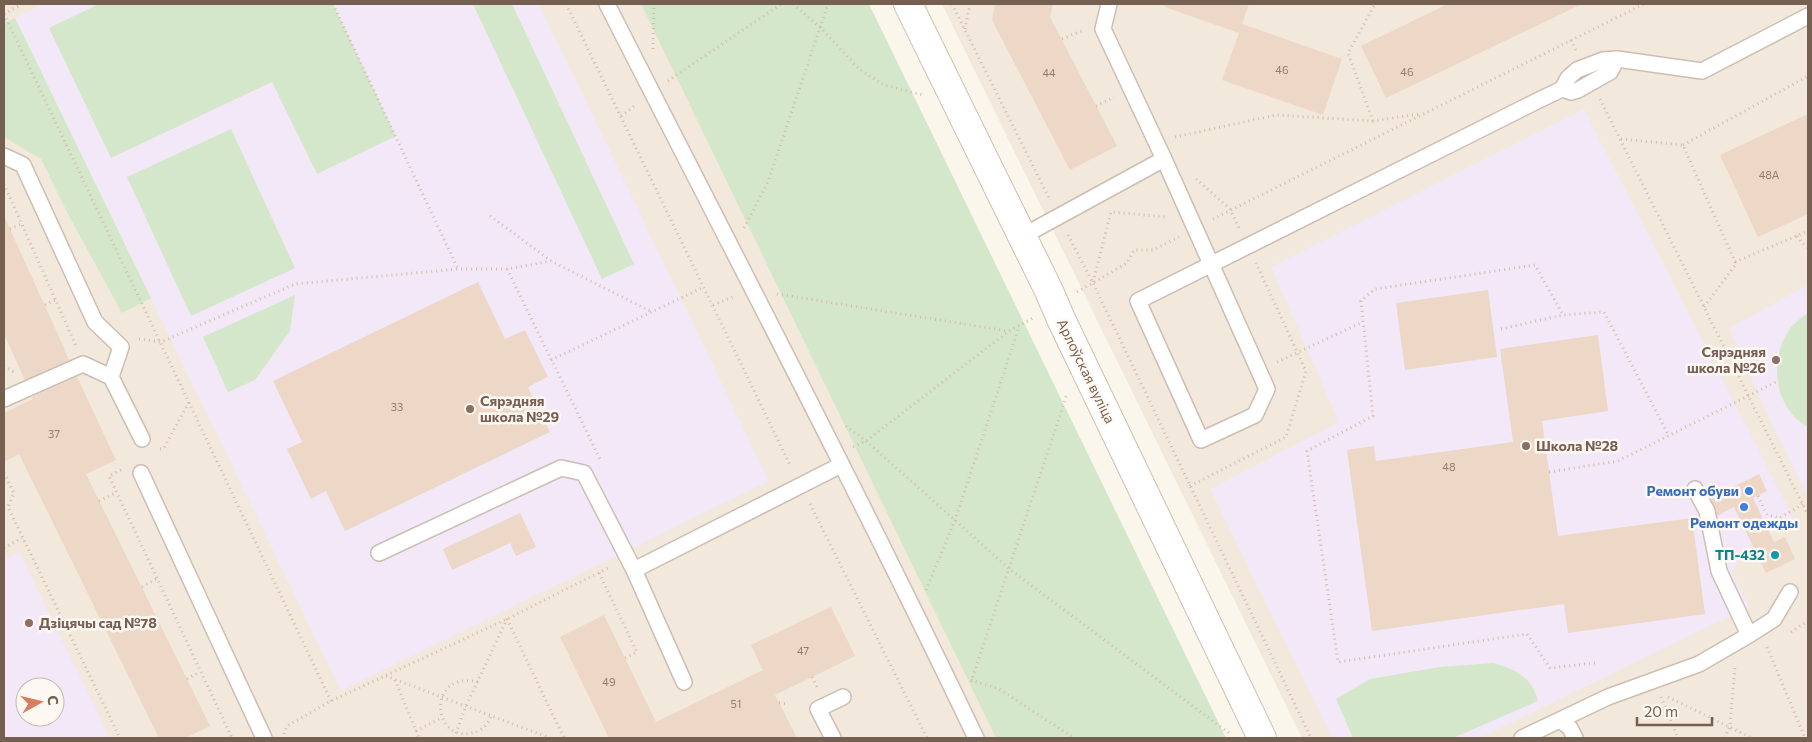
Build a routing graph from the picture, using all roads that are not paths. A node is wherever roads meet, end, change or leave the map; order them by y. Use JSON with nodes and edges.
{"nodes":[{"id":1,"x":608,"y":4,"type":"edge"},
{"id":2,"x":908,"y":4,"type":"edge"},
{"id":3,"x":1109,"y":4,"type":"edge"},
{"id":4,"x":1808,"y":16,"type":"edge"},
{"id":5,"x":1617,"y":59,"type":"junction"},
{"id":6,"x":1562,"y":89,"type":"junction"},
{"id":7,"x":4,"y":156,"type":"edge"},
{"id":8,"x":1164,"y":159,"type":"junction"},
{"id":9,"x":1021,"y":237,"type":"junction"},
{"id":10,"x":1210,"y":265,"type":"junction"},
{"id":11,"x":111,"y":377,"type":"junction"},
{"id":12,"x":4,"y":399,"type":"edge"},
{"id":13,"x":142,"y":439,"type":"dead end"},
{"id":14,"x":839,"y":460,"type":"junction"},
{"id":15,"x":141,"y":472,"type":"dead end"},
{"id":16,"x":1696,"y":489,"type":"dead end"},
{"id":17,"x":379,"y":553,"type":"dead end"},
{"id":18,"x":632,"y":564,"type":"junction"},
{"id":19,"x":1790,"y":592,"type":"dead end"},
{"id":20,"x":1749,"y":635,"type":"junction"},
{"id":21,"x":684,"y":682,"type":"dead end"},
{"id":22,"x":843,"y":697,"type":"dead end"},
{"id":23,"x":1560,"y":720,"type":"junction"},
{"id":24,"x":264,"y":738,"type":"edge"},
{"id":25,"x":833,"y":738,"type":"edge"},
{"id":26,"x":976,"y":738,"type":"edge"},
{"id":27,"x":1262,"y":738,"type":"edge"},
{"id":28,"x":1522,"y":738,"type":"edge"},
{"id":29,"x":1575,"y":738,"type":"edge"}],
"edges":[{"from":1,"to":14,"type":"lane"},
{"from":2,"to":9,"type":"street","name":"Арлоўская вуліца"},
{"from":3,"to":8,"type":"lane"},
{"from":4,"to":5,"type":"lane"},
{"from":5,"to":6,"type":"lane"},
{"from":5,"to":6,"type":"lane"},
{"from":6,"to":10,"type":"lane"},
{"from":7,"to":11,"type":"lane"},
{"from":8,"to":9,"type":"lane"},
{"from":8,"to":10,"type":"lane"},
{"from":9,"to":27,"type":"street","name":"Арлоўская вуліца"},
{"from":10,"to":10,"type":"lane"},
{"from":11,"to":12,"type":"lane"},
{"from":11,"to":13,"type":"lane"},
{"from":14,"to":18,"type":"lane"},
{"from":14,"to":26,"type":"lane"},
{"from":15,"to":24,"type":"lane"},
{"from":16,"to":20,"type":"lane"},
{"from":17,"to":18,"type":"lane"},
{"from":18,"to":21,"type":"lane"},
{"from":19,"to":20,"type":"lane"},
{"from":20,"to":23,"type":"lane"},
{"from":22,"to":25,"type":"lane"},
{"from":23,"to":28,"type":"lane"},
{"from":23,"to":29,"type":"lane"}]}
